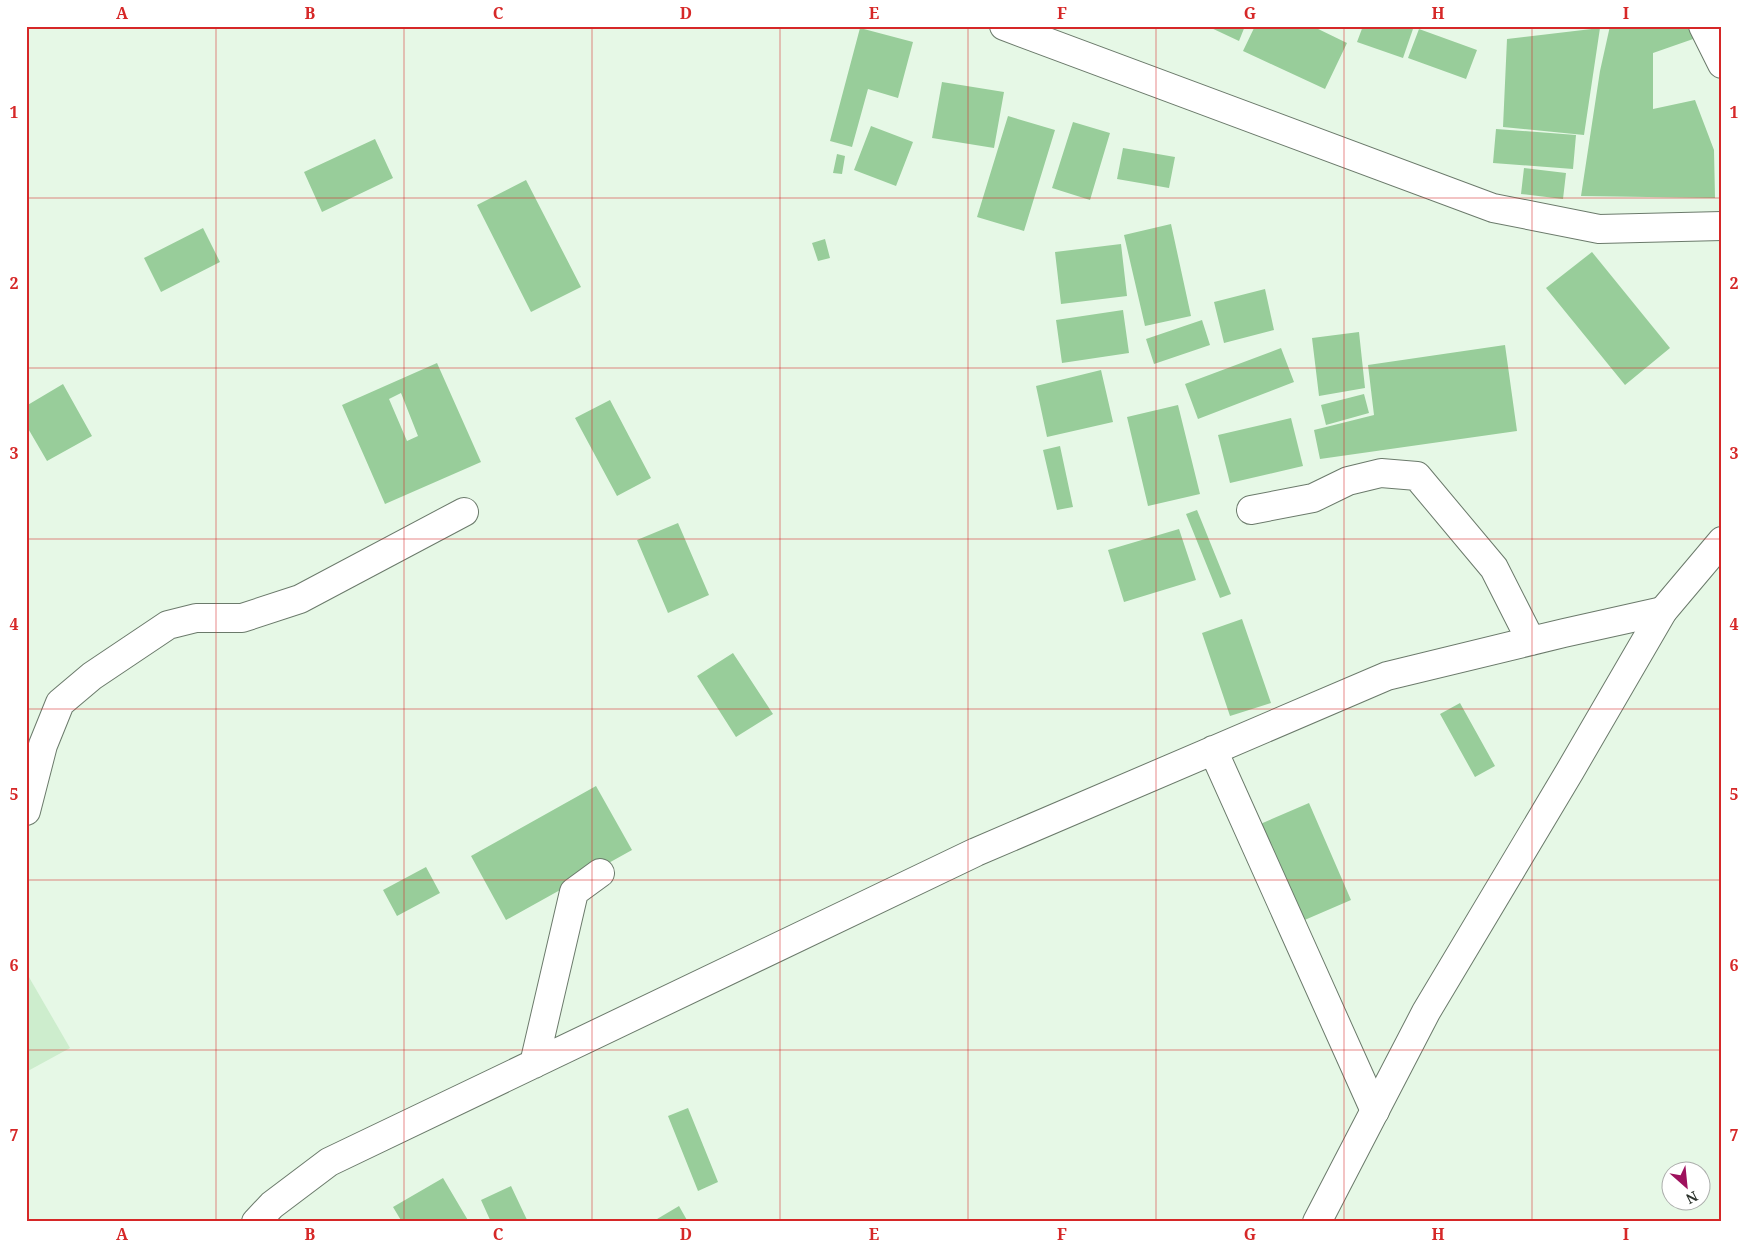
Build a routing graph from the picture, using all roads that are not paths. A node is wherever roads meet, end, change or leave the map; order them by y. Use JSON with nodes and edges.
{"nodes":[{"id":1,"x":1004,"y":26,"type":"edge"},
{"id":2,"x":1703,"y":26,"type":"edge"},
{"id":3,"x":1722,"y":64,"type":"edge"},
{"id":4,"x":1722,"y":226,"type":"edge"},
{"id":5,"x":1251,"y":510,"type":"dead end"},
{"id":6,"x":464,"y":512,"type":"dead end"},
{"id":7,"x":1722,"y":541,"type":"edge"},
{"id":8,"x":1663,"y":611,"type":"junction"},
{"id":9,"x":1531,"y":641,"type":"junction"},
{"id":10,"x":1213,"y":750,"type":"junction"},
{"id":11,"x":26,"y":811,"type":"edge"},
{"id":12,"x":600,"y":873,"type":"dead end"},
{"id":13,"x":534,"y":1064,"type":"junction"},
{"id":14,"x":1375,"y":1111,"type":"junction"},
{"id":15,"x":256,"y":1222,"type":"edge"},
{"id":16,"x":1317,"y":1222,"type":"edge"}],
"edges":[{"from":1,"to":4,"type":"street"},
{"from":2,"to":3,"type":"street"},
{"from":5,"to":9,"type":"street"},
{"from":6,"to":11,"type":"street"},
{"from":7,"to":8,"type":"street"},
{"from":8,"to":9,"type":"street"},
{"from":8,"to":14,"type":"street"},
{"from":9,"to":10,"type":"street"},
{"from":10,"to":13,"type":"street"},
{"from":10,"to":14,"type":"street"},
{"from":12,"to":13,"type":"street"},
{"from":13,"to":15,"type":"street"},
{"from":14,"to":16,"type":"street"}]}
